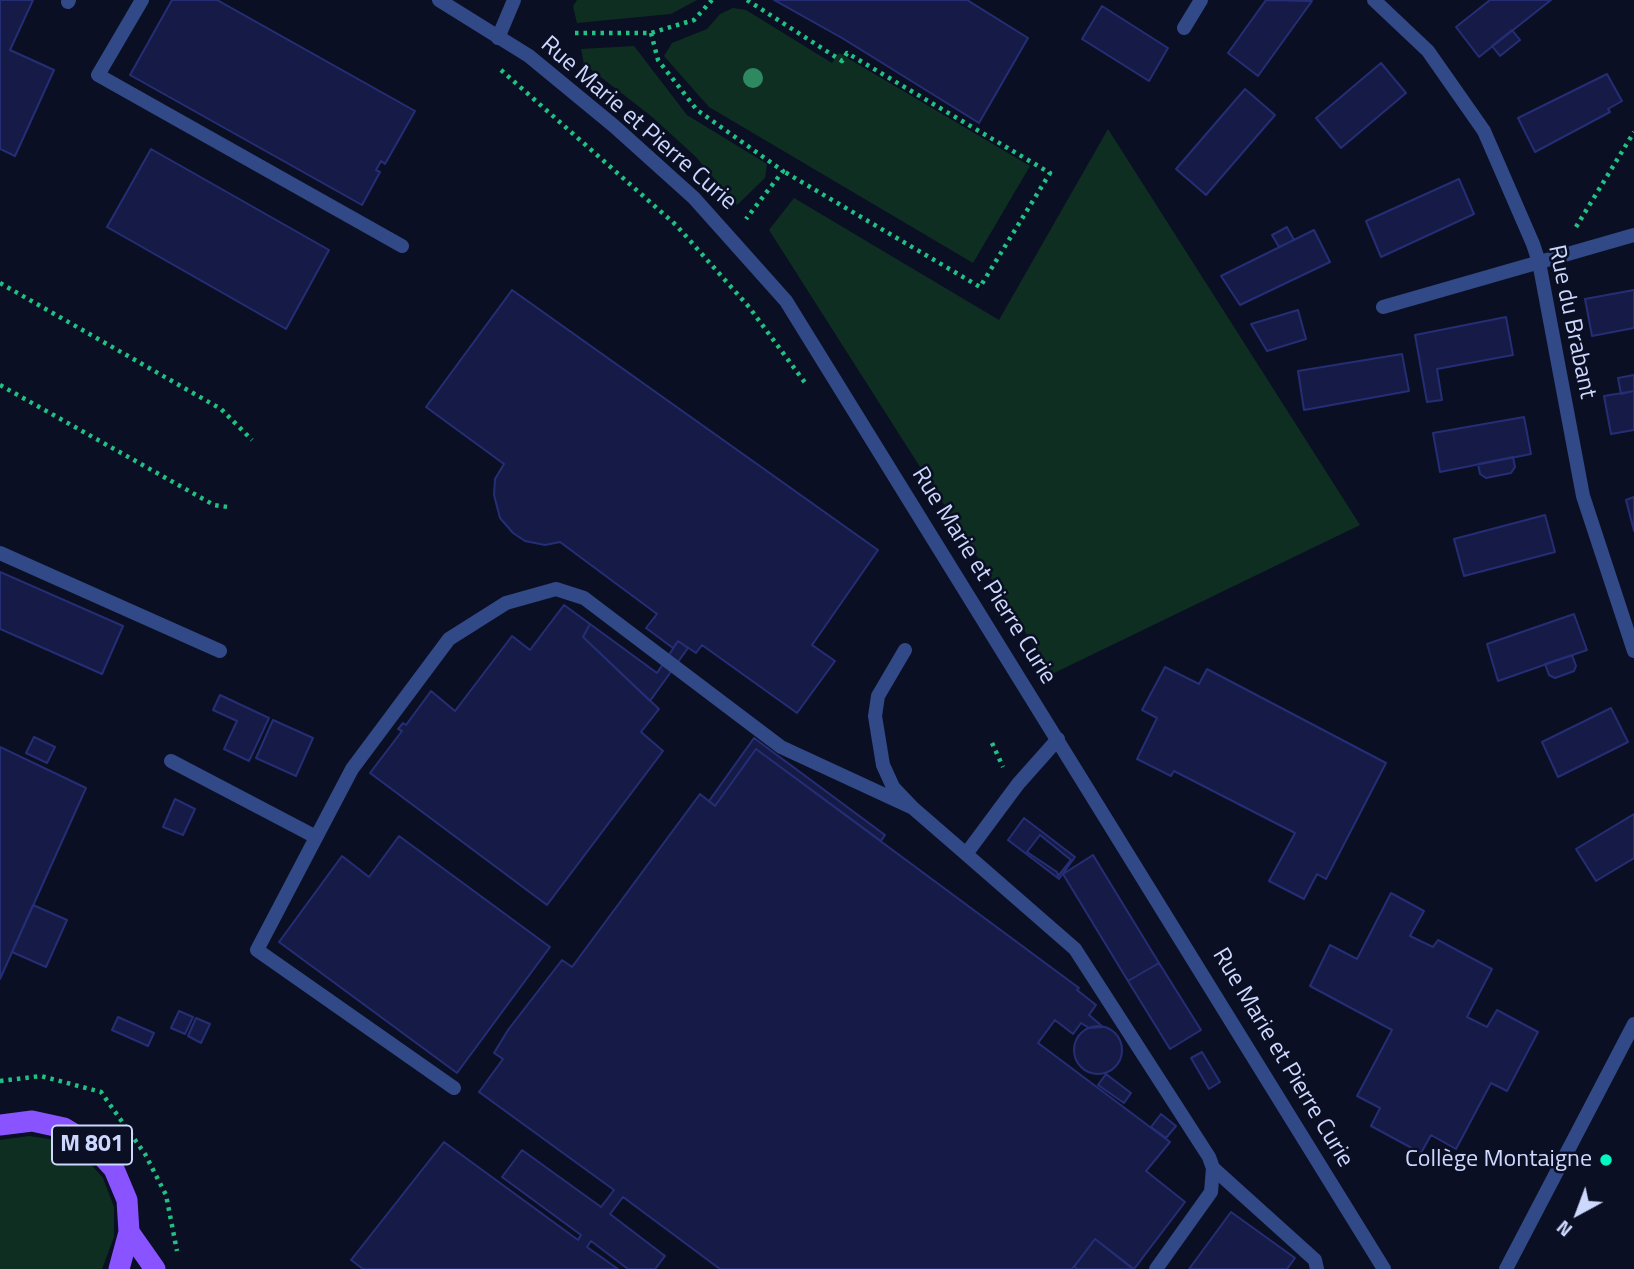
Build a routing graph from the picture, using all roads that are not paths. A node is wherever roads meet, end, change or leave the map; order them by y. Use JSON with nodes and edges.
{"nodes":[{"id":1,"x":142,"y":0,"type":"edge"},
{"id":2,"x":439,"y":0,"type":"edge"},
{"id":3,"x":514,"y":0,"type":"edge"},
{"id":4,"x":1201,"y":0,"type":"edge"},
{"id":5,"x":1374,"y":0,"type":"edge"},
{"id":6,"x":1184,"y":28,"type":"dead end"},
{"id":7,"x":498,"y":37,"type":"junction"},
{"id":8,"x":1634,"y":235,"type":"edge"},
{"id":9,"x":402,"y":246,"type":"dead end"},
{"id":10,"x":1539,"y":262,"type":"junction"},
{"id":11,"x":1382,"y":307,"type":"dead end"},
{"id":12,"x":0,"y":553,"type":"edge"},
{"id":13,"x":905,"y":650,"type":"dead end"},
{"id":14,"x":220,"y":651,"type":"dead end"},
{"id":15,"x":1634,"y":651,"type":"edge"},
{"id":16,"x":1058,"y":739,"type":"junction"},
{"id":17,"x":171,"y":761,"type":"dead end"},
{"id":18,"x":913,"y":808,"type":"junction"},
{"id":19,"x":316,"y":837,"type":"junction"},
{"id":20,"x":966,"y":854,"type":"junction"},
{"id":21,"x":1634,"y":1024,"type":"edge"},
{"id":22,"x":454,"y":1088,"type":"dead end"},
{"id":23,"x":0,"y":1125,"type":"edge"},
{"id":24,"x":1213,"y":1168,"type":"junction"},
{"id":25,"x":130,"y":1232,"type":"junction"},
{"id":26,"x":118,"y":1269,"type":"edge"},
{"id":27,"x":155,"y":1269,"type":"edge"},
{"id":28,"x":1156,"y":1269,"type":"edge"},
{"id":29,"x":1317,"y":1269,"type":"edge"},
{"id":30,"x":1384,"y":1269,"type":"edge"},
{"id":31,"x":1506,"y":1269,"type":"edge"}],
"edges":[{"from":1,"to":9,"type":"street"},
{"from":2,"to":7,"type":"street","name":"Rue Marie et Pierre Curie"},
{"from":3,"to":7,"type":"street"},
{"from":4,"to":6,"type":"street"},
{"from":5,"to":10,"type":"street","name":"Rue du Brabant"},
{"from":7,"to":16,"type":"street","name":"Rue Marie et Pierre Curie"},
{"from":8,"to":10,"type":"street"},
{"from":10,"to":11,"type":"street"},
{"from":10,"to":15,"type":"street","name":"Rue du Brabant"},
{"from":12,"to":14,"type":"street"},
{"from":13,"to":18,"type":"street"},
{"from":16,"to":20,"type":"street"},
{"from":16,"to":30,"type":"street","name":"Rue Marie et Pierre Curie"},
{"from":17,"to":19,"type":"street"},
{"from":18,"to":19,"type":"street"},
{"from":18,"to":20,"type":"street"},
{"from":19,"to":22,"type":"street"},
{"from":20,"to":24,"type":"street"},
{"from":21,"to":31,"type":"street"},
{"from":23,"to":25,"type":"main road","number":"M 801"},
{"from":24,"to":28,"type":"street"},
{"from":24,"to":29,"type":"street"},
{"from":25,"to":26,"type":"main road","number":"M 801"},
{"from":25,"to":27,"type":"main road","number":"M 801"}]}
